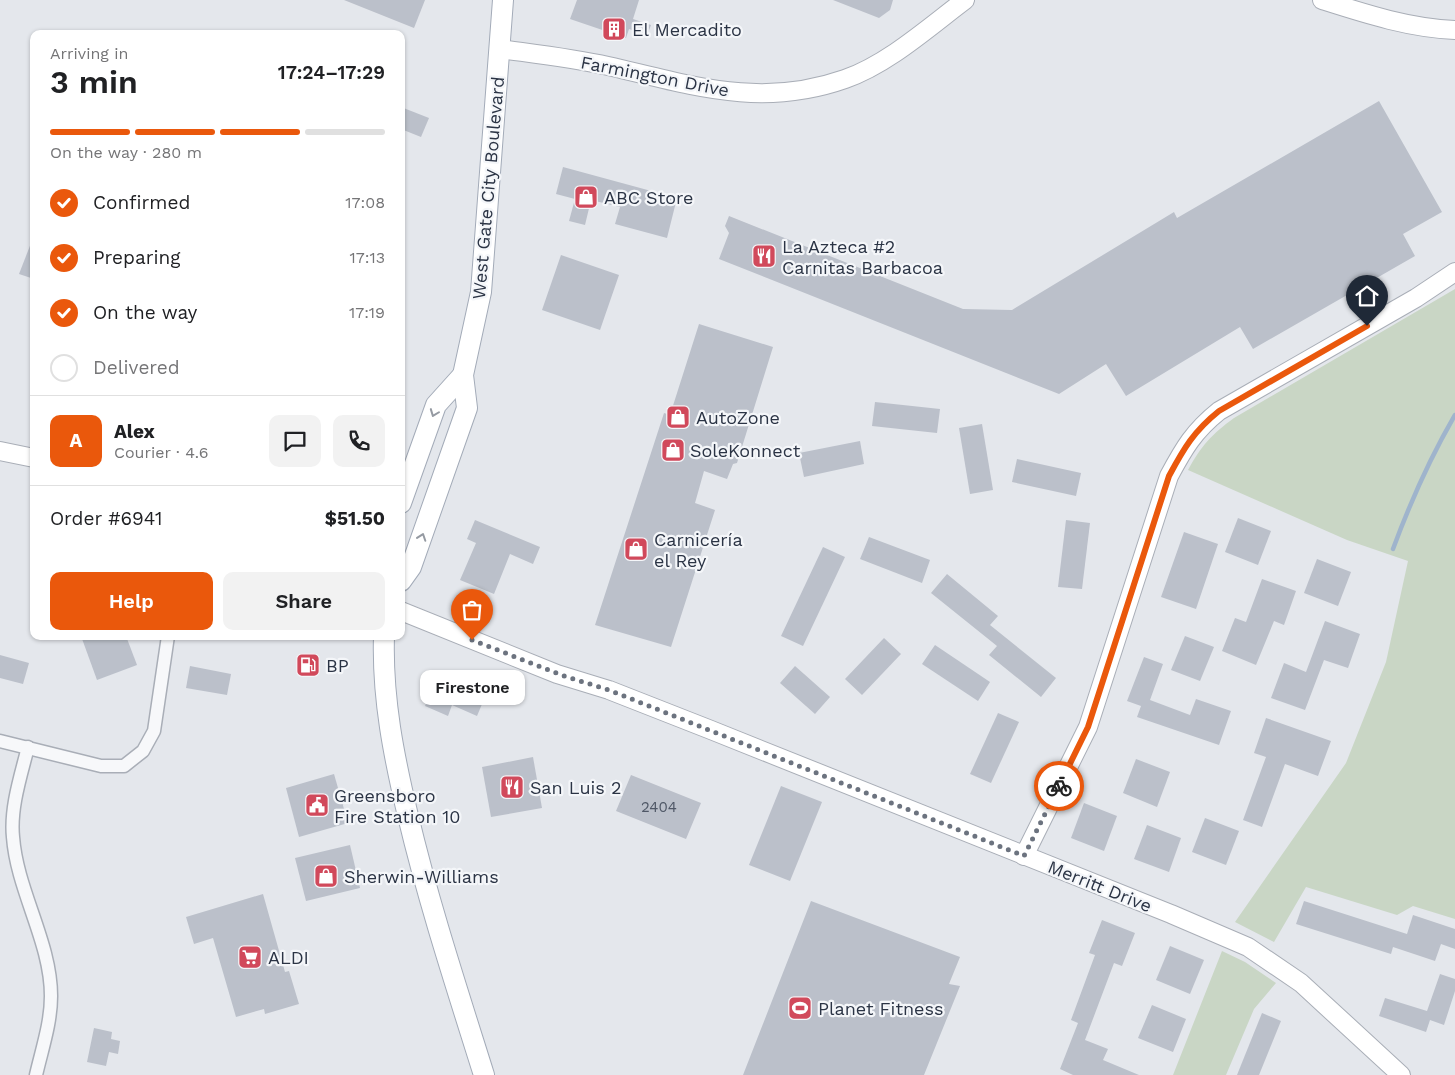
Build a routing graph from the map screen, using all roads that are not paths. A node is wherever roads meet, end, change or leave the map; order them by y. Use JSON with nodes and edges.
{"nodes":[{"id":1,"x":503,"y":0,"type":"edge"},
{"id":2,"x":965,"y":0,"type":"edge"},
{"id":3,"x":1322,"y":0,"type":"edge"},
{"id":4,"x":1455,"y":30,"type":"edge"},
{"id":5,"x":500,"y":49,"type":"junction"},
{"id":6,"x":1455,"y":272,"type":"edge"},
{"id":7,"x":463,"y":375,"type":"junction"},
{"id":8,"x":0,"y":451,"type":"edge"},
{"id":9,"x":30,"y":457,"type":"edge"},
{"id":10,"x":405,"y":492,"type":"edge"},
{"id":11,"x":405,"y":576,"type":"edge"},
{"id":12,"x":405,"y":613,"type":"edge"},
{"id":13,"x":167,"y":640,"type":"edge"},
{"id":14,"x":384,"y":640,"type":"edge"},
{"id":15,"x":0,"y":740,"type":"edge"},
{"id":16,"x":28,"y":747,"type":"junction"},
{"id":17,"x":1024,"y":856,"type":"junction"},
{"id":18,"x":36,"y":1075,"type":"edge"},
{"id":19,"x":484,"y":1075,"type":"edge"},
{"id":20,"x":1401,"y":1075,"type":"edge"}],
"edges":[{"from":1,"to":5,"type":"main road","name":"West Gate City Boulevard"},
{"from":2,"to":5,"type":"street","name":"Farmington Drive"},
{"from":3,"to":4,"type":"street"},
{"from":5,"to":7,"type":"main road","name":"West Gate City Boulevard"},
{"from":6,"to":17,"type":"street"},
{"from":7,"to":10,"type":"main road","name":"West Gate City Boulevard","one_way":true},
{"from":11,"to":7,"type":"main road","name":"West Gate City Boulevard","one_way":true},
{"from":8,"to":9,"type":"street"},
{"from":12,"to":17,"type":"street","name":"Merritt Drive"},
{"from":13,"to":16,"type":"street"},
{"from":14,"to":19,"type":"main road"},
{"from":15,"to":16,"type":"street"},
{"from":16,"to":18,"type":"street"},
{"from":17,"to":20,"type":"street","name":"Merritt Drive"}]}
